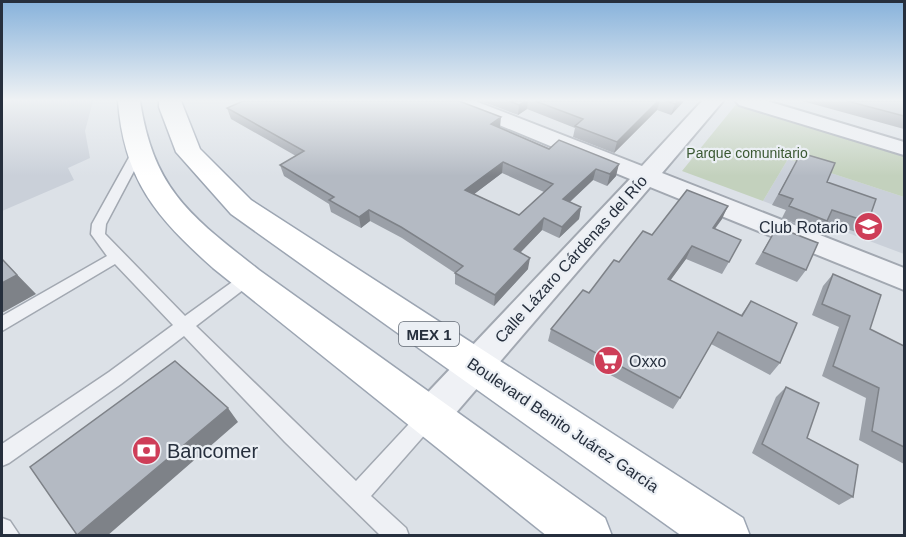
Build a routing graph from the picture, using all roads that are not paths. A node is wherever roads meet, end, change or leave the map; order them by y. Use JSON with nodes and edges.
{"nodes":[{"id":1,"x":131,"y":126,"type":"edge"},
{"id":2,"x":178,"y":126,"type":"edge"},
{"id":3,"x":522,"y":126,"type":"edge"},
{"id":4,"x":690,"y":126,"type":"edge"},
{"id":5,"x":828,"y":126,"type":"edge"},
{"id":6,"x":904,"y":149,"type":"edge"},
{"id":7,"x":138,"y":152,"type":"junction"},
{"id":8,"x":646,"y":175,"type":"junction"},
{"id":9,"x":116,"y":257,"type":"junction"},
{"id":10,"x":247,"y":279,"type":"junction"},
{"id":11,"x":904,"y":279,"type":"edge"},
{"id":12,"x":2,"y":324,"type":"edge"},
{"id":13,"x":186,"y":325,"type":"junction"},
{"id":14,"x":476,"y":365,"type":"junction"},
{"id":15,"x":429,"y":417,"type":"junction"},
{"id":16,"x":2,"y":456,"type":"edge"},
{"id":17,"x":356,"y":498,"type":"junction"},
{"id":18,"x":2,"y":530,"type":"edge"},
{"id":19,"x":9,"y":536,"type":"edge"},
{"id":20,"x":398,"y":536,"type":"edge"},
{"id":21,"x":587,"y":536,"type":"edge"},
{"id":22,"x":725,"y":536,"type":"edge"}],
"edges":[{"from":1,"to":7,"type":"main road"},
{"from":2,"to":14,"type":"main road","name":"Boulevard Benito Juárez García","number":"MEX 1"},
{"from":3,"to":8,"type":"street"},
{"from":4,"to":8,"type":"street","name":"Calle Lázaro Cárdenas del Río"},
{"from":5,"to":6,"type":"street"},
{"from":7,"to":9,"type":"lane"},
{"from":7,"to":10,"type":"main road"},
{"from":8,"to":11,"type":"street"},
{"from":8,"to":14,"type":"street","name":"Calle Lázaro Cárdenas del Río"},
{"from":9,"to":12,"type":"lane"},
{"from":9,"to":13,"type":"lane"},
{"from":10,"to":13,"type":"lane"},
{"from":10,"to":15,"type":"main road"},
{"from":13,"to":16,"type":"lane"},
{"from":13,"to":17,"type":"lane"},
{"from":14,"to":15,"type":"street","name":"Calle Lázaro Cárdenas del Río"},
{"from":14,"to":22,"type":"main road","name":"Boulevard Benito Juárez García","number":"MEX 1"},
{"from":15,"to":17,"type":"lane"},
{"from":15,"to":21,"type":"main road"},
{"from":17,"to":20,"type":"lane"},
{"from":18,"to":19,"type":"lane"}]}
